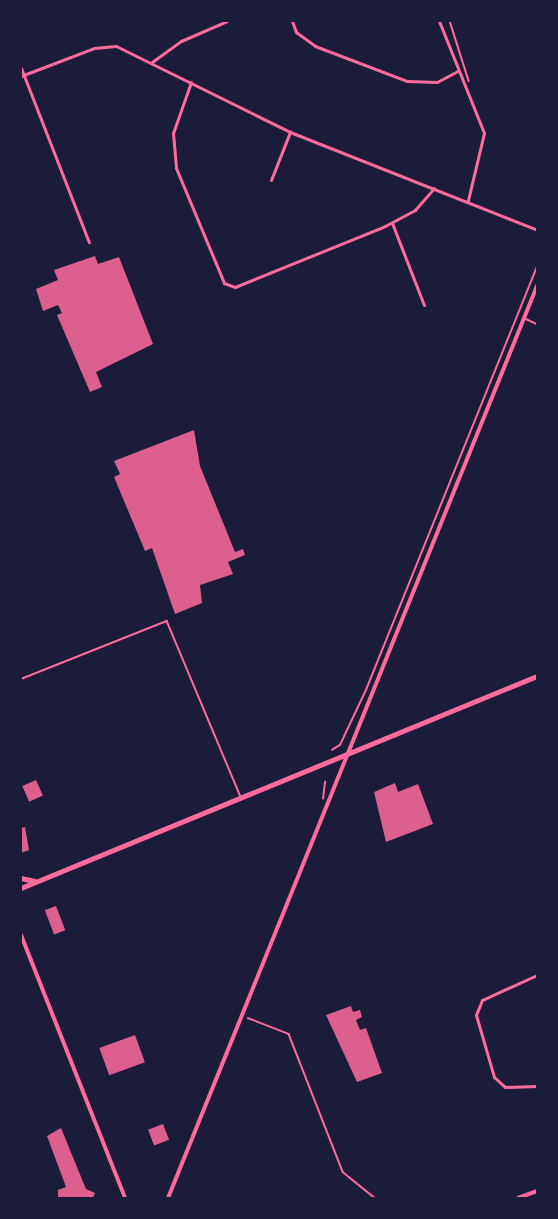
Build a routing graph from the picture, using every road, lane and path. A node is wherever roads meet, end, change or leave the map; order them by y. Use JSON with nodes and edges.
{"nodes":[{"id":1,"x":227,"y":21,"type":"edge"},
{"id":2,"x":292,"y":21,"type":"edge"},
{"id":3,"x":439,"y":21,"type":"edge"},
{"id":4,"x":450,"y":21,"type":"edge"},
{"id":5,"x":152,"y":62,"type":"junction"},
{"id":6,"x":21,"y":68,"type":"edge"},
{"id":7,"x":458,"y":70,"type":"junction"},
{"id":8,"x":23,"y":77,"type":"edge"},
{"id":9,"x":191,"y":82,"type":"junction"},
{"id":10,"x":470,"y":94,"type":"junction"},
{"id":11,"x":291,"y":132,"type":"junction"},
{"id":12,"x":271,"y":180,"type":"dead end"},
{"id":13,"x":434,"y":188,"type":"junction"},
{"id":14,"x":468,"y":201,"type":"junction"},
{"id":15,"x":392,"y":223,"type":"junction"},
{"id":16,"x":537,"y":230,"type":"edge"},
{"id":17,"x":89,"y":242,"type":"dead end"},
{"id":18,"x":537,"y":267,"type":"edge"},
{"id":19,"x":537,"y":286,"type":"edge"},
{"id":20,"x":424,"y":305,"type":"dead end"},
{"id":21,"x":524,"y":318,"type":"junction"},
{"id":22,"x":537,"y":324,"type":"edge"},
{"id":23,"x":537,"y":676,"type":"edge"},
{"id":24,"x":21,"y":679,"type":"edge"},
{"id":25,"x":332,"y":750,"type":"dead end"},
{"id":26,"x":345,"y":755,"type":"junction"},
{"id":27,"x":325,"y":782,"type":"dead end"},
{"id":28,"x":242,"y":798,"type":"junction"},
{"id":29,"x":323,"y":809,"type":"junction"},
{"id":30,"x":21,"y":878,"type":"edge"},
{"id":31,"x":38,"y":881,"type":"junction"},
{"id":32,"x":21,"y":888,"type":"edge"},
{"id":33,"x":21,"y":935,"type":"edge"},
{"id":34,"x":537,"y":975,"type":"edge"},
{"id":35,"x":241,"y":1016,"type":"junction"},
{"id":36,"x":537,"y":1086,"type":"edge"},
{"id":37,"x":537,"y":1191,"type":"edge"},
{"id":38,"x":125,"y":1198,"type":"edge"},
{"id":39,"x":168,"y":1198,"type":"edge"},
{"id":40,"x":375,"y":1198,"type":"edge"},
{"id":41,"x":518,"y":1198,"type":"edge"}],
"edges":[{"from":1,"to":5,"type":"street"},
{"from":2,"to":7,"type":"street"},
{"from":3,"to":7,"type":"street"},
{"from":4,"to":10,"type":"path"},
{"from":5,"to":8,"type":"street"},
{"from":5,"to":9,"type":"street"},
{"from":6,"to":8,"type":"street"},
{"from":7,"to":10,"type":"street"},
{"from":8,"to":17,"type":"street"},
{"from":9,"to":11,"type":"street"},
{"from":9,"to":15,"type":"street"},
{"from":10,"to":14,"type":"street"},
{"from":11,"to":12,"type":"street"},
{"from":11,"to":13,"type":"street"},
{"from":13,"to":14,"type":"street"},
{"from":13,"to":15,"type":"street"},
{"from":14,"to":16,"type":"street"},
{"from":15,"to":20,"type":"street"},
{"from":18,"to":25,"type":"path"},
{"from":19,"to":21,"type":"main road"},
{"from":21,"to":22,"type":"lane"},
{"from":21,"to":26,"type":"main road"},
{"from":23,"to":26,"type":"highway"},
{"from":24,"to":28,"type":"lane"},
{"from":26,"to":28,"type":"highway"},
{"from":26,"to":29,"type":"main road"},
{"from":27,"to":29,"type":"path"},
{"from":28,"to":31,"type":"highway"},
{"from":29,"to":35,"type":"main road"},
{"from":30,"to":31,"type":"highway"},
{"from":31,"to":32,"type":"highway"},
{"from":33,"to":38,"type":"main road"},
{"from":34,"to":36,"type":"street"},
{"from":35,"to":39,"type":"main road"},
{"from":35,"to":40,"type":"path"},
{"from":37,"to":41,"type":"main road"}]}
